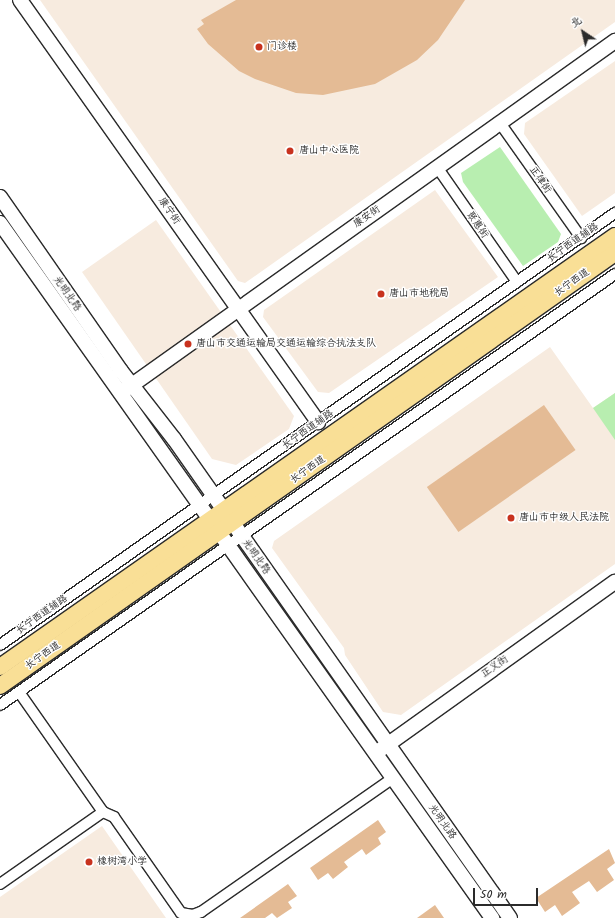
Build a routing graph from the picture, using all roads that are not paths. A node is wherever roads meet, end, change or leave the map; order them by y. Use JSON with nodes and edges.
{"nodes":[{"id":1,"x":20,"y":0,"type":"edge"},
{"id":2,"x":615,"y":41,"type":"edge"},
{"id":3,"x":500,"y":123,"type":"junction"},
{"id":4,"x":436,"y":168,"type":"junction"},
{"id":5,"x":0,"y":197,"type":"edge"},
{"id":6,"x":615,"y":213,"type":"edge"},
{"id":7,"x":0,"y":223,"type":"edge"},
{"id":8,"x":615,"y":236,"type":"edge"},
{"id":9,"x":581,"y":238,"type":"junction"},
{"id":10,"x":615,"y":253,"type":"edge"},
{"id":11,"x":615,"y":274,"type":"edge"},
{"id":12,"x":517,"y":282,"type":"junction"},
{"id":13,"x":237,"y":308,"type":"junction"},
{"id":14,"x":132,"y":384,"type":"junction"},
{"id":15,"x":120,"y":393,"type":"junction"},
{"id":16,"x":318,"y":422,"type":"junction"},
{"id":17,"x":212,"y":495,"type":"junction"},
{"id":18,"x":199,"y":504,"type":"junction"},
{"id":19,"x":228,"y":516,"type":"junction"},
{"id":20,"x":214,"y":526,"type":"junction"},
{"id":21,"x":242,"y":536,"type":"junction"},
{"id":22,"x":228,"y":546,"type":"junction"},
{"id":23,"x":615,"y":582,"type":"edge"},
{"id":24,"x":0,"y":645,"type":"edge"},
{"id":25,"x":0,"y":667,"type":"edge"},
{"id":26,"x":0,"y":686,"type":"edge"},
{"id":27,"x":19,"y":692,"type":"junction"},
{"id":28,"x":0,"y":705,"type":"edge"},
{"id":29,"x":382,"y":749,"type":"junction"},
{"id":30,"x":393,"y":778,"type":"junction"},
{"id":31,"x":103,"y":812,"type":"junction"},
{"id":32,"x":0,"y":884,"type":"edge"},
{"id":33,"x":492,"y":918,"type":"edge"},
{"id":34,"x":510,"y":918,"type":"edge"}],
"edges":[{"from":1,"to":13,"type":"main road","name":"康宁街"},
{"from":2,"to":3,"type":"main road","name":"康安街"},
{"from":3,"to":4,"type":"main road","name":"康安街"},
{"from":3,"to":9,"type":"street","name":"正律街"},
{"from":4,"to":12,"type":"street","name":"聚惠街"},
{"from":4,"to":13,"type":"main road","name":"康安街"},
{"from":5,"to":14,"type":"main road","name":"光明北路"},
{"from":6,"to":9,"type":"street","name":"长宁西道辅路"},
{"from":7,"to":15,"type":"main road","name":"光明北路"},
{"from":8,"to":19,"type":"main road","name":"长宁西道"},
{"from":9,"to":12,"type":"street","name":"长宁西道辅路"},
{"from":10,"to":19,"type":"main road","name":"长宁西道"},
{"from":11,"to":21,"type":"street"},
{"from":12,"to":16,"type":"street","name":"长宁西道辅路"},
{"from":13,"to":14,"type":"main road","name":"康安街"},
{"from":13,"to":16,"type":"main road","name":"康宁街"},
{"from":14,"to":15,"type":"main road","name":"康安街"},
{"from":14,"to":17,"type":"main road","name":"光明北路"},
{"from":15,"to":18,"type":"main road","name":"光明北路"},
{"from":16,"to":17,"type":"street","name":"长宁西道辅路"},
{"from":17,"to":18,"type":"street","name":"长宁西道辅路"},
{"from":17,"to":19,"type":"main road","name":"光明北路"},
{"from":18,"to":20,"type":"main road","name":"光明北路"},
{"from":18,"to":24,"type":"street","name":"长宁西道辅路"},
{"from":19,"to":20,"type":"main road","name":"长宁西道"},
{"from":19,"to":21,"type":"main road","name":"光明北路"},
{"from":20,"to":22,"type":"main road","name":"光明北路"},
{"from":20,"to":25,"type":"main road","name":"长宁西道"},
{"from":20,"to":26,"type":"main road","name":"长宁西道"},
{"from":21,"to":22,"type":"street"},
{"from":21,"to":29,"type":"main road","name":"光明北路"},
{"from":22,"to":27,"type":"street"},
{"from":22,"to":29,"type":"main road","name":"光明北路"},
{"from":23,"to":29,"type":"main road","name":"正义街"},
{"from":27,"to":28,"type":"street"},
{"from":27,"to":31,"type":"street"},
{"from":29,"to":30,"type":"main road","name":"光明北路"},
{"from":29,"to":34,"type":"main road","name":"光明北路"},
{"from":30,"to":31,"type":"street"},
{"from":30,"to":33,"type":"main road","name":"光明北路"},
{"from":31,"to":32,"type":"street"}]}
